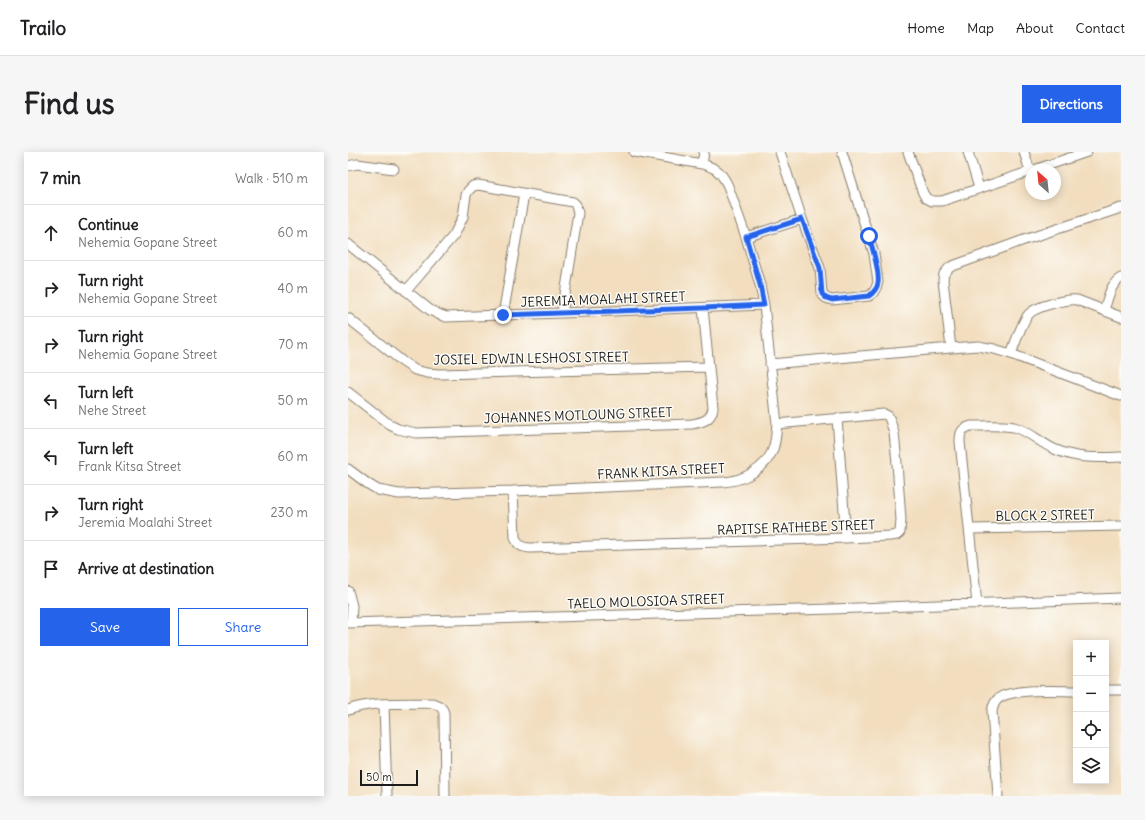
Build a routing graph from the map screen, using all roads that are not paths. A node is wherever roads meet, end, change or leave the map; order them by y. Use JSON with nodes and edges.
{"nodes":[{"id":1,"x":634,"y":152,"type":"edge"},
{"id":2,"x":704,"y":152,"type":"edge"},
{"id":3,"x":780,"y":152,"type":"edge"},
{"id":4,"x":842,"y":152,"type":"edge"},
{"id":5,"x":908,"y":152,"type":"edge"},
{"id":6,"x":968,"y":152,"type":"edge"},
{"id":7,"x":1024,"y":152,"type":"edge"},
{"id":8,"x":1085,"y":152,"type":"edge"},
{"id":9,"x":702,"y":164,"type":"junction"},
{"id":10,"x":1029,"y":164,"type":"edge"},
{"id":11,"x":1052,"y":164,"type":"edge"},
{"id":12,"x":348,"y":166,"type":"edge"},
{"id":13,"x":394,"y":169,"type":"dead end"},
{"id":14,"x":1025,"y":173,"type":"edge"},
{"id":15,"x":979,"y":188,"type":"junction"},
{"id":16,"x":524,"y":194,"type":"junction"},
{"id":17,"x":1121,"y":208,"type":"edge"},
{"id":18,"x":802,"y":219,"type":"junction"},
{"id":19,"x":746,"y":237,"type":"junction"},
{"id":20,"x":348,"y":244,"type":"edge"},
{"id":21,"x":1121,"y":278,"type":"edge"},
{"id":22,"x":406,"y":291,"type":"junction"},
{"id":23,"x":764,"y":305,"type":"junction"},
{"id":24,"x":703,"y":308,"type":"junction"},
{"id":25,"x":1104,"y":310,"type":"junction"},
{"id":26,"x":562,"y":313,"type":"junction"},
{"id":27,"x":503,"y":315,"type":"junction"},
{"id":28,"x":1121,"y":317,"type":"edge"},
{"id":29,"x":348,"y":318,"type":"edge"},
{"id":30,"x":951,"y":348,"type":"junction"},
{"id":31,"x":1011,"y":354,"type":"junction"},
{"id":32,"x":770,"y":364,"type":"junction"},
{"id":33,"x":708,"y":367,"type":"junction"},
{"id":34,"x":348,"y":392,"type":"edge"},
{"id":35,"x":1121,"y":396,"type":"edge"},
{"id":36,"x":837,"y":418,"type":"junction"},
{"id":37,"x":776,"y":424,"type":"junction"},
{"id":38,"x":1121,"y":457,"type":"edge"},
{"id":39,"x":350,"y":474,"type":"edge"},
{"id":40,"x":513,"y":491,"type":"junction"},
{"id":41,"x":1121,"y":526,"type":"edge"},
{"id":42,"x":970,"y":529,"type":"junction"},
{"id":43,"x":846,"y":538,"type":"junction"},
{"id":44,"x":348,"y":591,"type":"edge"},
{"id":45,"x":1121,"y":598,"type":"edge"},
{"id":46,"x":977,"y":604,"type":"junction"},
{"id":47,"x":350,"y":623,"type":"edge"},
{"id":48,"x":1109,"y":690,"type":"edge"},
{"id":49,"x":1121,"y":690,"type":"edge"},
{"id":50,"x":1073,"y":691,"type":"edge"},
{"id":51,"x":384,"y":704,"type":"junction"},
{"id":52,"x":348,"y":710,"type":"edge"},
{"id":53,"x":387,"y":796,"type":"edge"},
{"id":54,"x":445,"y":796,"type":"edge"},
{"id":55,"x":998,"y":796,"type":"edge"}],
"edges":[{"from":1,"to":9,"type":"street","name":"FRANK KITSA STREET"},
{"from":2,"to":9,"type":"street"},
{"from":3,"to":18,"type":"street"},
{"from":4,"to":18,"type":"street"},
{"from":5,"to":15,"type":"street"},
{"from":6,"to":15,"type":"street"},
{"from":7,"to":10,"type":"street"},
{"from":8,"to":11,"type":"street"},
{"from":9,"to":19,"type":"street","name":"FRANK KITSA STREET"},
{"from":12,"to":13,"type":"street"},
{"from":14,"to":15,"type":"street"},
{"from":16,"to":22,"type":"street"},
{"from":16,"to":26,"type":"street"},
{"from":16,"to":27,"type":"street"},
{"from":17,"to":30,"type":"street"},
{"from":18,"to":19,"type":"street"},
{"from":19,"to":23,"type":"street","name":"FRANK KITSA STREET"},
{"from":20,"to":22,"type":"street","name":"JEREMIA MOALAHI STREET"},
{"from":21,"to":25,"type":"street"},
{"from":22,"to":27,"type":"street","name":"JEREMIA MOALAHI STREET"},
{"from":23,"to":24,"type":"street","name":"JEREMIA MOALAHI STREET"},
{"from":23,"to":32,"type":"street","name":"FRANK KITSA STREET"},
{"from":24,"to":26,"type":"street","name":"JEREMIA MOALAHI STREET"},
{"from":24,"to":33,"type":"street","name":"JOHANNES MOTLOUNG STREET"},
{"from":25,"to":28,"type":"street"},
{"from":25,"to":31,"type":"street"},
{"from":26,"to":27,"type":"street","name":"JEREMIA MOALAHI STREET"},
{"from":29,"to":33,"type":"street","name":"JOSIEL EDWIN LESHOSI STREET"},
{"from":30,"to":31,"type":"street"},
{"from":30,"to":32,"type":"street"},
{"from":31,"to":35,"type":"street"},
{"from":32,"to":37,"type":"street","name":"FRANK KITSA STREET"},
{"from":33,"to":34,"type":"street","name":"JOHANNES MOTLOUNG STREET"},
{"from":36,"to":37,"type":"street","name":"RAPITSE RATHEBE STREET"},
{"from":36,"to":43,"type":"street"},
{"from":36,"to":43,"type":"street","name":"RAPITSE RATHEBE STREET"},
{"from":37,"to":40,"type":"street","name":"FRANK KITSA STREET"},
{"from":38,"to":42,"type":"street"},
{"from":39,"to":40,"type":"street","name":"FRANK KITSA STREET"},
{"from":40,"to":43,"type":"street","name":"RAPITSE RATHEBE STREET"},
{"from":41,"to":42,"type":"street","name":"BLOCK 2 STREET"},
{"from":42,"to":46,"type":"street"},
{"from":44,"to":47,"type":"street"},
{"from":45,"to":46,"type":"street","name":"TAELO MOLOSIOA STREET"},
{"from":46,"to":47,"type":"street","name":"TAELO MOLOSIOA STREET"},
{"from":48,"to":49,"type":"street"},
{"from":50,"to":55,"type":"street"},
{"from":51,"to":52,"type":"street"},
{"from":51,"to":53,"type":"street"},
{"from":51,"to":54,"type":"street"}]}
